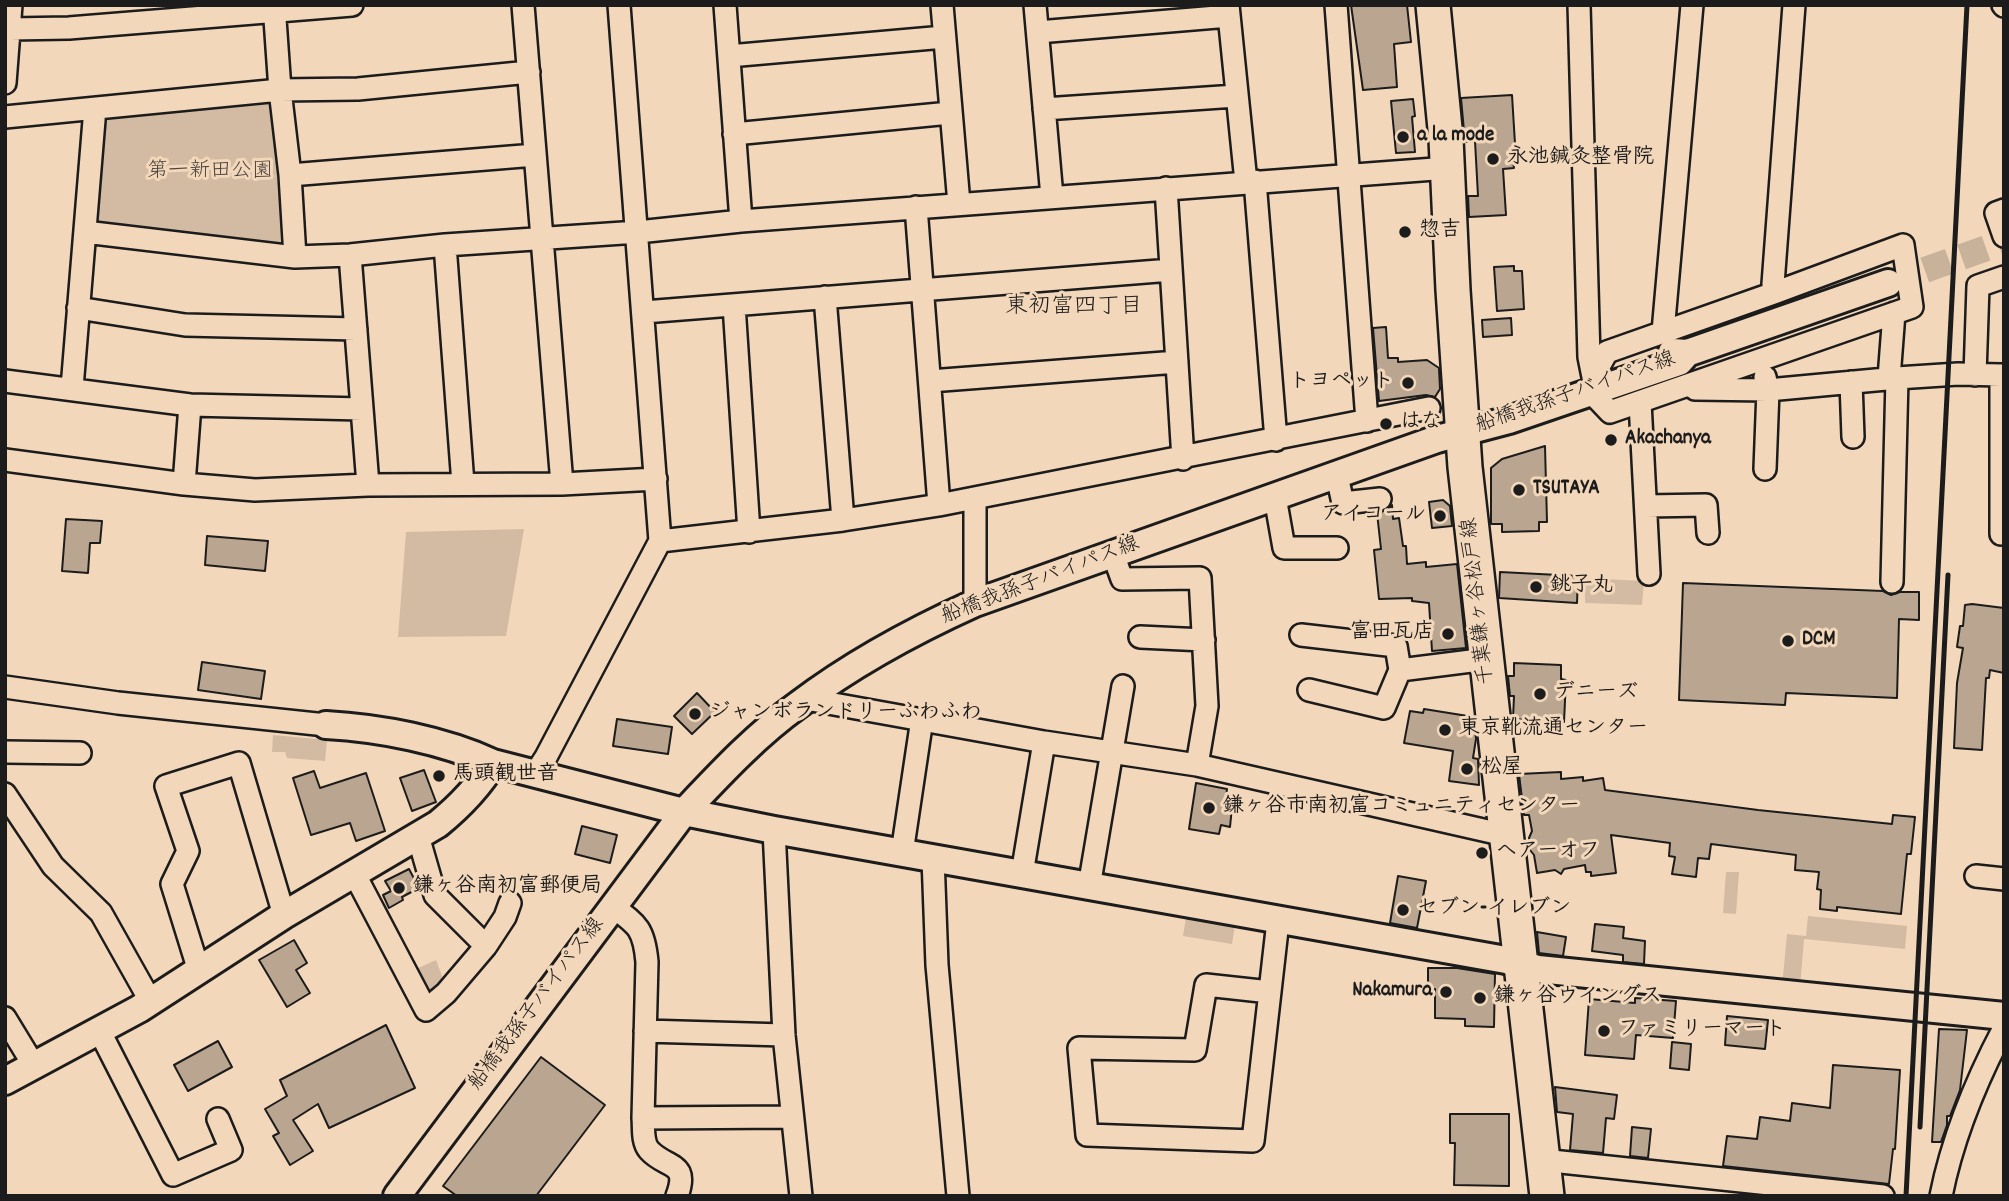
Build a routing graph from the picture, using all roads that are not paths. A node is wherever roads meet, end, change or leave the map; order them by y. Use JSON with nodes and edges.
{"nodes":[{"id":1,"x":11,"y":5,"type":"edge"},
{"id":2,"x":352,"y":5,"type":"edge"},
{"id":3,"x":523,"y":5,"type":"edge"},
{"id":4,"x":619,"y":5,"type":"edge"},
{"id":5,"x":725,"y":5,"type":"edge"},
{"id":6,"x":942,"y":5,"type":"edge"},
{"id":7,"x":1035,"y":5,"type":"edge"},
{"id":8,"x":1336,"y":5,"type":"edge"},
{"id":9,"x":1433,"y":5,"type":"edge"},
{"id":10,"x":1579,"y":5,"type":"edge"},
{"id":11,"x":1692,"y":5,"type":"edge"},
{"id":12,"x":1794,"y":5,"type":"edge"},
{"id":13,"x":275,"y":8,"type":"edge"},
{"id":14,"x":1229,"y":11,"type":"edge"},
{"id":15,"x":10,"y":29,"type":"junction"},
{"id":16,"x":1038,"y":32,"type":"junction"},
{"id":17,"x":944,"y":37,"type":"junction"},
{"id":18,"x":729,"y":56,"type":"junction"},
{"id":19,"x":529,"y":72,"type":"junction"},
{"id":20,"x":5,"y":83,"type":"edge"},
{"id":21,"x":280,"y":90,"type":"junction"},
{"id":22,"x":1236,"y":96,"type":"junction"},
{"id":23,"x":94,"y":108,"type":"junction"},
{"id":24,"x":1044,"y":109,"type":"junction"},
{"id":25,"x":950,"y":113,"type":"junction"},
{"id":26,"x":5,"y":117,"type":"edge"},
{"id":27,"x":734,"y":134,"type":"junction"},
{"id":28,"x":535,"y":155,"type":"junction"},
{"id":29,"x":1448,"y":168,"type":"junction"},
{"id":30,"x":1349,"y":174,"type":"junction"},
{"id":31,"x":290,"y":175,"type":"junction"},
{"id":32,"x":1250,"y":181,"type":"junction"},
{"id":33,"x":1166,"y":188,"type":"junction"},
{"id":34,"x":1052,"y":197,"type":"junction"},
{"id":35,"x":959,"y":204,"type":"junction"},
{"id":36,"x":916,"y":207,"type":"junction"},
{"id":37,"x":2004,"y":210,"type":"edge"},
{"id":38,"x":741,"y":221,"type":"junction"},
{"id":39,"x":85,"y":232,"type":"junction"},
{"id":40,"x":638,"y":232,"type":"junction"},
{"id":41,"x":2004,"y":236,"type":"edge"},
{"id":42,"x":542,"y":238,"type":"junction"},
{"id":43,"x":445,"y":245,"type":"junction"},
{"id":44,"x":350,"y":255,"type":"junction"},
{"id":45,"x":295,"y":257,"type":"junction"},
{"id":46,"x":1171,"y":270,"type":"junction"},
{"id":47,"x":2004,"y":277,"type":"edge"},
{"id":48,"x":1888,"y":283,"type":"tunnel mouth"},
{"id":49,"x":923,"y":289,"type":"junction"},
{"id":50,"x":1774,"y":293,"type":"junction"},
{"id":51,"x":825,"y":298,"type":"junction"},
{"id":52,"x":734,"y":305,"type":"junction"},
{"id":53,"x":78,"y":308,"type":"junction"},
{"id":54,"x":644,"y":312,"type":"junction"},
{"id":55,"x":1894,"y":313,"type":"junction"},
{"id":56,"x":356,"y":329,"type":"junction"},
{"id":57,"x":1663,"y":332,"type":"junction"},
{"id":58,"x":1761,"y":360,"type":"junction"},
{"id":59,"x":1177,"y":362,"type":"junction"},
{"id":60,"x":1975,"y":375,"type":"junction"},
{"id":61,"x":2002,"y":375,"type":"edge"},
{"id":62,"x":1893,"y":378,"type":"junction"},
{"id":63,"x":5,"y":381,"type":"edge"},
{"id":64,"x":930,"y":381,"type":"junction"},
{"id":65,"x":1851,"y":382,"type":"junction"},
{"id":66,"x":1592,"y":384,"type":"junction"},
{"id":67,"x":72,"y":388,"type":"junction"},
{"id":68,"x":1683,"y":388,"type":"junction"},
{"id":69,"x":1768,"y":390,"type":"junction"},
{"id":70,"x":1640,"y":402,"type":"junction"},
{"id":71,"x":190,"y":405,"type":"junction"},
{"id":72,"x":1429,"y":408,"type":"dead end"},
{"id":73,"x":362,"y":409,"type":"junction"},
{"id":74,"x":1367,"y":421,"type":"junction"},
{"id":75,"x":1462,"y":432,"type":"junction"},
{"id":76,"x":1853,"y":437,"type":"dead end"},
{"id":77,"x":1276,"y":440,"type":"junction"},
{"id":78,"x":1183,"y":459,"type":"junction"},
{"id":79,"x":5,"y":460,"type":"edge"},
{"id":80,"x":1765,"y":469,"type":"dead end"},
{"id":81,"x":1338,"y":476,"type":"junction"},
{"id":82,"x":656,"y":479,"type":"junction"},
{"id":83,"x":184,"y":484,"type":"junction"},
{"id":84,"x":463,"y":484,"type":"junction"},
{"id":85,"x":562,"y":484,"type":"junction"},
{"id":86,"x":368,"y":485,"type":"junction"},
{"id":87,"x":1275,"y":497,"type":"junction"},
{"id":88,"x":975,"y":499,"type":"junction"},
{"id":89,"x":1380,"y":499,"type":"dead end"},
{"id":90,"x":939,"y":505,"type":"junction"},
{"id":91,"x":1646,"y":506,"type":"junction"},
{"id":92,"x":843,"y":520,"type":"junction"},
{"id":93,"x":749,"y":532,"type":"junction"},
{"id":94,"x":1708,"y":533,"type":"dead end"},
{"id":95,"x":2001,"y":534,"type":"dead end"},
{"id":96,"x":660,"y":541,"type":"junction"},
{"id":97,"x":1337,"y":548,"type":"dead end"},
{"id":98,"x":1113,"y":554,"type":"junction"},
{"id":99,"x":1649,"y":574,"type":"dead end"},
{"id":100,"x":1892,"y":582,"type":"dead end"},
{"id":101,"x":975,"y":603,"type":"junction"},
{"id":102,"x":1301,"y":635,"type":"dead end"},
{"id":103,"x":1140,"y":637,"type":"dead end"},
{"id":104,"x":1203,"y":640,"type":"junction"},
{"id":105,"x":1486,"y":659,"type":"junction"},
{"id":106,"x":1400,"y":670,"type":"junction"},
{"id":107,"x":1123,"y":686,"type":"dead end"},
{"id":108,"x":5,"y":687,"type":"edge"},
{"id":109,"x":1309,"y":690,"type":"dead end"},
{"id":110,"x":806,"y":699,"type":"junction"},
{"id":111,"x":922,"y":719,"type":"junction"},
{"id":112,"x":326,"y":725,"type":"joint"},
{"id":113,"x":1044,"y":742,"type":"junction"},
{"id":114,"x":5,"y":752,"type":"edge"},
{"id":115,"x":80,"y":753,"type":"dead end"},
{"id":116,"x":1111,"y":753,"type":"junction"},
{"id":117,"x":493,"y":763,"type":"junction"},
{"id":118,"x":1197,"y":765,"type":"junction"},
{"id":119,"x":535,"y":774,"type":"junction"},
{"id":120,"x":5,"y":793,"type":"edge"},
{"id":121,"x":684,"y":812,"type":"junction"},
{"id":122,"x":774,"y":830,"type":"junction"},
{"id":123,"x":1505,"y":835,"type":"junction"},
{"id":124,"x":418,"y":836,"type":"junction"},
{"id":125,"x":902,"y":853,"type":"junction"},
{"id":126,"x":933,"y":858,"type":"junction"},
{"id":127,"x":1022,"y":874,"type":"junction"},
{"id":128,"x":355,"y":875,"type":"junction"},
{"id":129,"x":1976,"y":876,"type":"dead end"},
{"id":130,"x":2004,"y":879,"type":"edge"},
{"id":131,"x":1089,"y":887,"type":"junction"},
{"id":132,"x":510,"y":903,"type":"dead end"},
{"id":133,"x":612,"y":906,"type":"junction"},
{"id":134,"x":284,"y":915,"type":"junction"},
{"id":135,"x":1278,"y":921,"type":"junction"},
{"id":136,"x":486,"y":946,"type":"junction"},
{"id":137,"x":1522,"y":964,"type":"junction"},
{"id":138,"x":199,"y":971,"type":"junction"},
{"id":139,"x":1270,"y":992,"type":"junction"},
{"id":140,"x":150,"y":1002,"type":"junction"},
{"id":141,"x":2004,"y":1016,"type":"edge"},
{"id":142,"x":5,"y":1018,"type":"edge"},
{"id":143,"x":2004,"y":1028,"type":"edge"},
{"id":144,"x":99,"y":1030,"type":"junction"},
{"id":145,"x":645,"y":1031,"type":"junction"},
{"id":146,"x":784,"y":1035,"type":"junction"},
{"id":147,"x":33,"y":1065,"type":"junction"},
{"id":148,"x":5,"y":1081,"type":"edge"},
{"id":149,"x":791,"y":1117,"type":"junction"},
{"id":150,"x":643,"y":1118,"type":"junction"},
{"id":151,"x":218,"y":1119,"type":"dead end"},
{"id":152,"x":1542,"y":1160,"type":"junction"},
{"id":153,"x":397,"y":1196,"type":"edge"},
{"id":154,"x":677,"y":1196,"type":"edge"},
{"id":155,"x":801,"y":1196,"type":"edge"},
{"id":156,"x":958,"y":1196,"type":"edge"},
{"id":157,"x":1547,"y":1196,"type":"edge"},
{"id":158,"x":1883,"y":1196,"type":"edge"},
{"id":159,"x":1941,"y":1196,"type":"edge"}],
"edges":[{"from":1,"to":15,"type":"street"},
{"from":2,"to":13,"type":"street"},
{"from":3,"to":19,"type":"street"},
{"from":4,"to":40,"type":"street"},
{"from":5,"to":18,"type":"street"},
{"from":6,"to":17,"type":"street"},
{"from":7,"to":16,"type":"street"},
{"from":8,"to":30,"type":"street"},
{"from":9,"to":29,"type":"main road","name":"千葉鎌ヶ谷松戸線"},
{"from":10,"to":66,"type":"street"},
{"from":11,"to":57,"type":"street"},
{"from":12,"to":50,"type":"street"},
{"from":13,"to":15,"type":"street"},
{"from":13,"to":21,"type":"street"},
{"from":14,"to":16,"type":"street"},
{"from":14,"to":22,"type":"street"},
{"from":15,"to":20,"type":"street"},
{"from":16,"to":24,"type":"street"},
{"from":17,"to":18,"type":"street"},
{"from":17,"to":25,"type":"street"},
{"from":18,"to":27,"type":"street"},
{"from":19,"to":21,"type":"street"},
{"from":19,"to":28,"type":"street"},
{"from":21,"to":23,"type":"street"},
{"from":21,"to":31,"type":"street"},
{"from":22,"to":24,"type":"street"},
{"from":22,"to":32,"type":"street"},
{"from":23,"to":26,"type":"street"},
{"from":23,"to":39,"type":"street"},
{"from":24,"to":34,"type":"street"},
{"from":25,"to":27,"type":"street"},
{"from":25,"to":35,"type":"street"},
{"from":27,"to":38,"type":"street"},
{"from":28,"to":31,"type":"street"},
{"from":28,"to":42,"type":"street"},
{"from":29,"to":30,"type":"street"},
{"from":29,"to":75,"type":"main road","name":"千葉鎌ヶ谷松戸線"},
{"from":30,"to":32,"type":"street"},
{"from":30,"to":74,"type":"street"},
{"from":31,"to":45,"type":"street"},
{"from":32,"to":33,"type":"street"},
{"from":32,"to":77,"type":"street"},
{"from":33,"to":34,"type":"street"},
{"from":33,"to":46,"type":"street"},
{"from":34,"to":35,"type":"street"},
{"from":35,"to":36,"type":"street"},
{"from":36,"to":38,"type":"street"},
{"from":36,"to":49,"type":"street"},
{"from":37,"to":41,"type":"street"},
{"from":38,"to":40,"type":"street"},
{"from":39,"to":45,"type":"street"},
{"from":39,"to":53,"type":"street"},
{"from":40,"to":42,"type":"street"},
{"from":40,"to":54,"type":"street"},
{"from":42,"to":43,"type":"street"},
{"from":42,"to":85,"type":"street"},
{"from":43,"to":44,"type":"street"},
{"from":43,"to":84,"type":"street"},
{"from":44,"to":45,"type":"street"},
{"from":44,"to":56,"type":"street"},
{"from":46,"to":49,"type":"street"},
{"from":46,"to":59,"type":"street"},
{"from":47,"to":60,"type":"street"},
{"from":48,"to":66,"type":"street","name":"船橋我孫子バイパス線"},
{"from":49,"to":51,"type":"street"},
{"from":49,"to":64,"type":"street"},
{"from":50,"to":55,"type":"street"},
{"from":50,"to":57,"type":"street"},
{"from":51,"to":52,"type":"street"},
{"from":51,"to":92,"type":"street"},
{"from":52,"to":54,"type":"street"},
{"from":52,"to":93,"type":"street"},
{"from":53,"to":56,"type":"street"},
{"from":53,"to":67,"type":"street"},
{"from":54,"to":82,"type":"street"},
{"from":55,"to":58,"type":"street"},
{"from":55,"to":62,"type":"street"},
{"from":56,"to":73,"type":"street"},
{"from":57,"to":66,"type":"street"},
{"from":58,"to":68,"type":"street"},
{"from":58,"to":69,"type":"street"},
{"from":59,"to":64,"type":"street"},
{"from":59,"to":78,"type":"street"},
{"from":60,"to":61,"type":"street"},
{"from":60,"to":62,"type":"street"},
{"from":61,"to":95,"type":"street"},
{"from":62,"to":65,"type":"street"},
{"from":62,"to":100,"type":"street"},
{"from":63,"to":67,"type":"street"},
{"from":64,"to":90,"type":"street"},
{"from":65,"to":69,"type":"street"},
{"from":65,"to":76,"type":"street"},
{"from":66,"to":70,"type":"street"},
{"from":66,"to":75,"type":"street","name":"船橋我孫子バイパス線"},
{"from":67,"to":71,"type":"street"},
{"from":68,"to":69,"type":"street"},
{"from":68,"to":70,"type":"street"},
{"from":69,"to":80,"type":"street"},
{"from":70,"to":91,"type":"street"},
{"from":71,"to":73,"type":"street"},
{"from":71,"to":83,"type":"street"},
{"from":72,"to":74,"type":"street"},
{"from":73,"to":86,"type":"street"},
{"from":74,"to":77,"type":"street"},
{"from":75,"to":81,"type":"street","name":"船橋我孫子バイパス線"},
{"from":75,"to":105,"type":"main road","name":"千葉鎌ヶ谷松戸線"},
{"from":77,"to":78,"type":"street"},
{"from":78,"to":88,"type":"street"},
{"from":79,"to":83,"type":"street"},
{"from":81,"to":87,"type":"street","name":"船橋我孫子バイパス線"},
{"from":81,"to":89,"type":"street"},
{"from":82,"to":85,"type":"street"},
{"from":82,"to":96,"type":"street"},
{"from":83,"to":86,"type":"street"},
{"from":84,"to":85,"type":"street"},
{"from":84,"to":86,"type":"street"},
{"from":87,"to":97,"type":"street"},
{"from":87,"to":98,"type":"street","name":"船橋我孫子バイパス線"},
{"from":88,"to":90,"type":"street"},
{"from":88,"to":101,"type":"street"},
{"from":90,"to":92,"type":"street"},
{"from":91,"to":94,"type":"street"},
{"from":91,"to":99,"type":"street"},
{"from":92,"to":93,"type":"street"},
{"from":93,"to":96,"type":"street"},
{"from":96,"to":119,"type":"street"},
{"from":98,"to":101,"type":"street","name":"船橋我孫子バイパス線"},
{"from":98,"to":104,"type":"street"},
{"from":101,"to":110,"type":"street","name":"船橋我孫子バイパス線"},
{"from":102,"to":106,"type":"street"},
{"from":103,"to":104,"type":"street"},
{"from":104,"to":118,"type":"street"},
{"from":105,"to":106,"type":"street"},
{"from":105,"to":123,"type":"main road","name":"千葉鎌ヶ谷松戸線"},
{"from":106,"to":109,"type":"street"},
{"from":107,"to":116,"type":"street"},
{"from":108,"to":112,"type":"street"},
{"from":110,"to":111,"type":"street"},
{"from":110,"to":121,"type":"street","name":"船橋我孫子バイパス線"},
{"from":111,"to":113,"type":"street"},
{"from":111,"to":125,"type":"street"},
{"from":112,"to":117,"type":"street"},
{"from":113,"to":116,"type":"street"},
{"from":113,"to":127,"type":"street"},
{"from":114,"to":115,"type":"street"},
{"from":116,"to":118,"type":"street"},
{"from":116,"to":131,"type":"street"},
{"from":117,"to":119,"type":"street"},
{"from":117,"to":124,"type":"street"},
{"from":118,"to":123,"type":"street"},
{"from":119,"to":121,"type":"street"},
{"from":120,"to":140,"type":"street"},
{"from":121,"to":122,"type":"street"},
{"from":121,"to":133,"type":"street","name":"船橋我孫子バイパス線"},
{"from":122,"to":125,"type":"street"},
{"from":122,"to":146,"type":"street"},
{"from":123,"to":137,"type":"main road","name":"千葉鎌ヶ谷松戸線"},
{"from":124,"to":128,"type":"street"},
{"from":124,"to":136,"type":"street"},
{"from":125,"to":126,"type":"street"},
{"from":126,"to":127,"type":"street"},
{"from":126,"to":156,"type":"street"},
{"from":127,"to":131,"type":"street"},
{"from":128,"to":134,"type":"street"},
{"from":128,"to":136,"type":"street"},
{"from":129,"to":130,"type":"street"},
{"from":131,"to":135,"type":"street"},
{"from":132,"to":136,"type":"street"},
{"from":133,"to":145,"type":"street"},
{"from":133,"to":153,"type":"street","name":"船橋我孫子バイパス線"},
{"from":134,"to":138,"type":"street"},
{"from":134,"to":138,"type":"street"},
{"from":135,"to":137,"type":"street"},
{"from":135,"to":139,"type":"street"},
{"from":137,"to":141,"type":"street"},
{"from":137,"to":152,"type":"main road","name":"千葉鎌ヶ谷松戸線"},
{"from":138,"to":140,"type":"street"},
{"from":139,"to":139,"type":"street"},
{"from":140,"to":144,"type":"street"},
{"from":142,"to":147,"type":"street"},
{"from":143,"to":159,"type":"street"},
{"from":144,"to":147,"type":"street"},
{"from":144,"to":151,"type":"street"},
{"from":145,"to":146,"type":"street"},
{"from":145,"to":150,"type":"street"},
{"from":146,"to":149,"type":"street"},
{"from":147,"to":148,"type":"street"},
{"from":149,"to":150,"type":"street"},
{"from":149,"to":155,"type":"street"},
{"from":150,"to":154,"type":"street"},
{"from":152,"to":157,"type":"main road","name":"千葉鎌ヶ谷松戸線"},
{"from":152,"to":158,"type":"street"}]}
